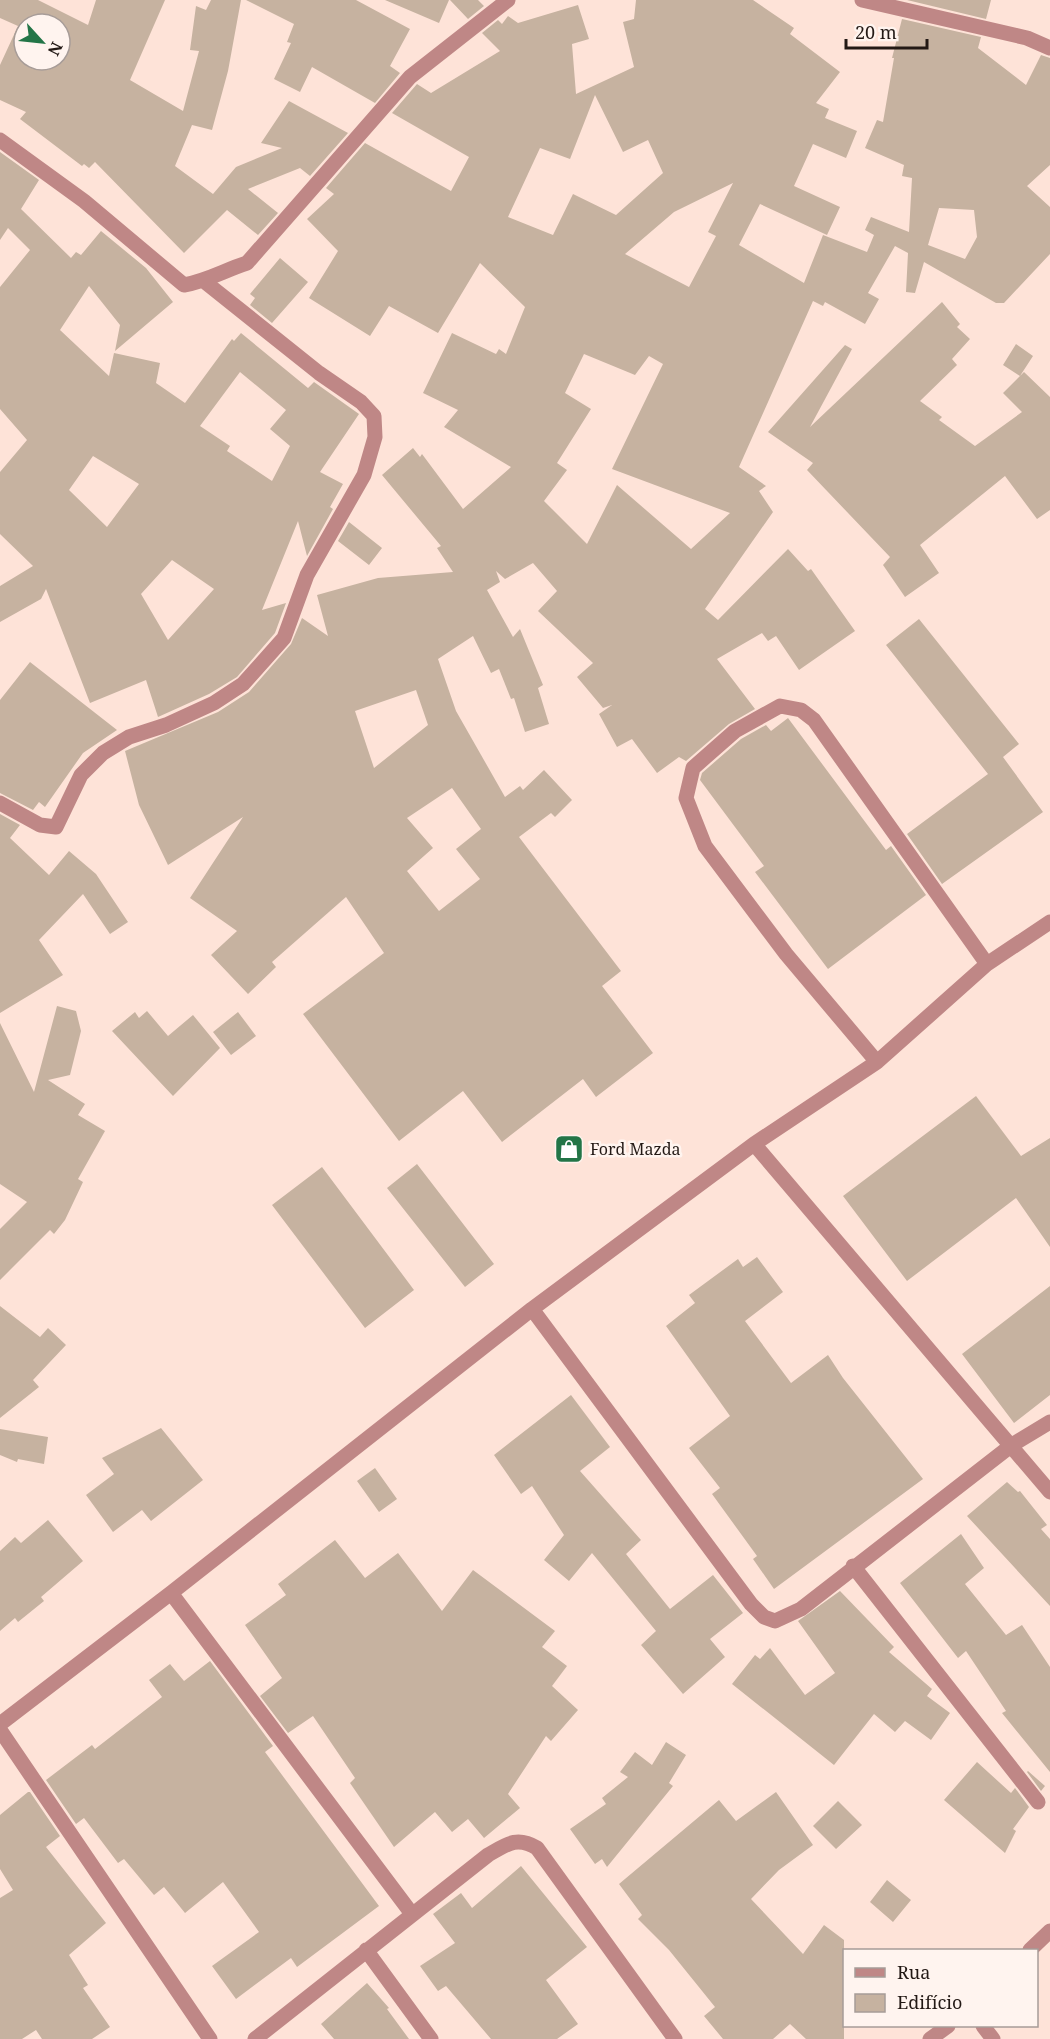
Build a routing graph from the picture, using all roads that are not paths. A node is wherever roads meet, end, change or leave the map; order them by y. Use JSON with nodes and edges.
{"nodes":[{"id":1,"x":508,"y":0,"type":"edge"},
{"id":2,"x":862,"y":0,"type":"edge"},
{"id":3,"x":1050,"y":48,"type":"edge"},
{"id":4,"x":0,"y":140,"type":"edge"},
{"id":5,"x":205,"y":282,"type":"junction"},
{"id":6,"x":0,"y":803,"type":"edge"},
{"id":7,"x":1050,"y":922,"type":"edge"},
{"id":8,"x":987,"y":964,"type":"junction"},
{"id":9,"x":877,"y":1062,"type":"junction"},
{"id":10,"x":754,"y":1144,"type":"junction"},
{"id":11,"x":532,"y":1309,"type":"junction"},
{"id":12,"x":1050,"y":1422,"type":"edge"},
{"id":13,"x":1012,"y":1445,"type":"junction"},
{"id":14,"x":1050,"y":1492,"type":"edge"},
{"id":15,"x":853,"y":1566,"type":"junction"},
{"id":16,"x":171,"y":1593,"type":"junction"},
{"id":17,"x":0,"y":1724,"type":"edge"},
{"id":18,"x":0,"y":1730,"type":"edge"},
{"id":19,"x":1038,"y":1802,"type":"dead end"},
{"id":20,"x":412,"y":1914,"type":"junction"},
{"id":21,"x":1050,"y":1931,"type":"edge"},
{"id":22,"x":1031,"y":1949,"type":"edge"},
{"id":23,"x":366,"y":1950,"type":"junction"},
{"id":24,"x":945,"y":2027,"type":"edge"},
{"id":25,"x":210,"y":2039,"type":"edge"},
{"id":26,"x":255,"y":2039,"type":"edge"},
{"id":27,"x":431,"y":2039,"type":"edge"},
{"id":28,"x":675,"y":2039,"type":"edge"},
{"id":29,"x":930,"y":2039,"type":"edge"}],
"edges":[{"from":1,"to":5,"type":"street"},
{"from":2,"to":3,"type":"street"},
{"from":4,"to":5,"type":"street"},
{"from":5,"to":6,"type":"street"},
{"from":7,"to":8,"type":"street"},
{"from":8,"to":9,"type":"street"},
{"from":8,"to":9,"type":"street"},
{"from":9,"to":10,"type":"street"},
{"from":10,"to":11,"type":"street"},
{"from":10,"to":13,"type":"street"},
{"from":11,"to":15,"type":"street"},
{"from":11,"to":16,"type":"street"},
{"from":12,"to":13,"type":"street"},
{"from":13,"to":14,"type":"street"},
{"from":13,"to":15,"type":"street"},
{"from":15,"to":19,"type":"street"},
{"from":16,"to":17,"type":"street"},
{"from":16,"to":20,"type":"street"},
{"from":18,"to":25,"type":"street"},
{"from":20,"to":23,"type":"street"},
{"from":20,"to":28,"type":"street"},
{"from":21,"to":22,"type":"street"},
{"from":23,"to":26,"type":"street"},
{"from":23,"to":27,"type":"street"},
{"from":24,"to":29,"type":"street"}]}
